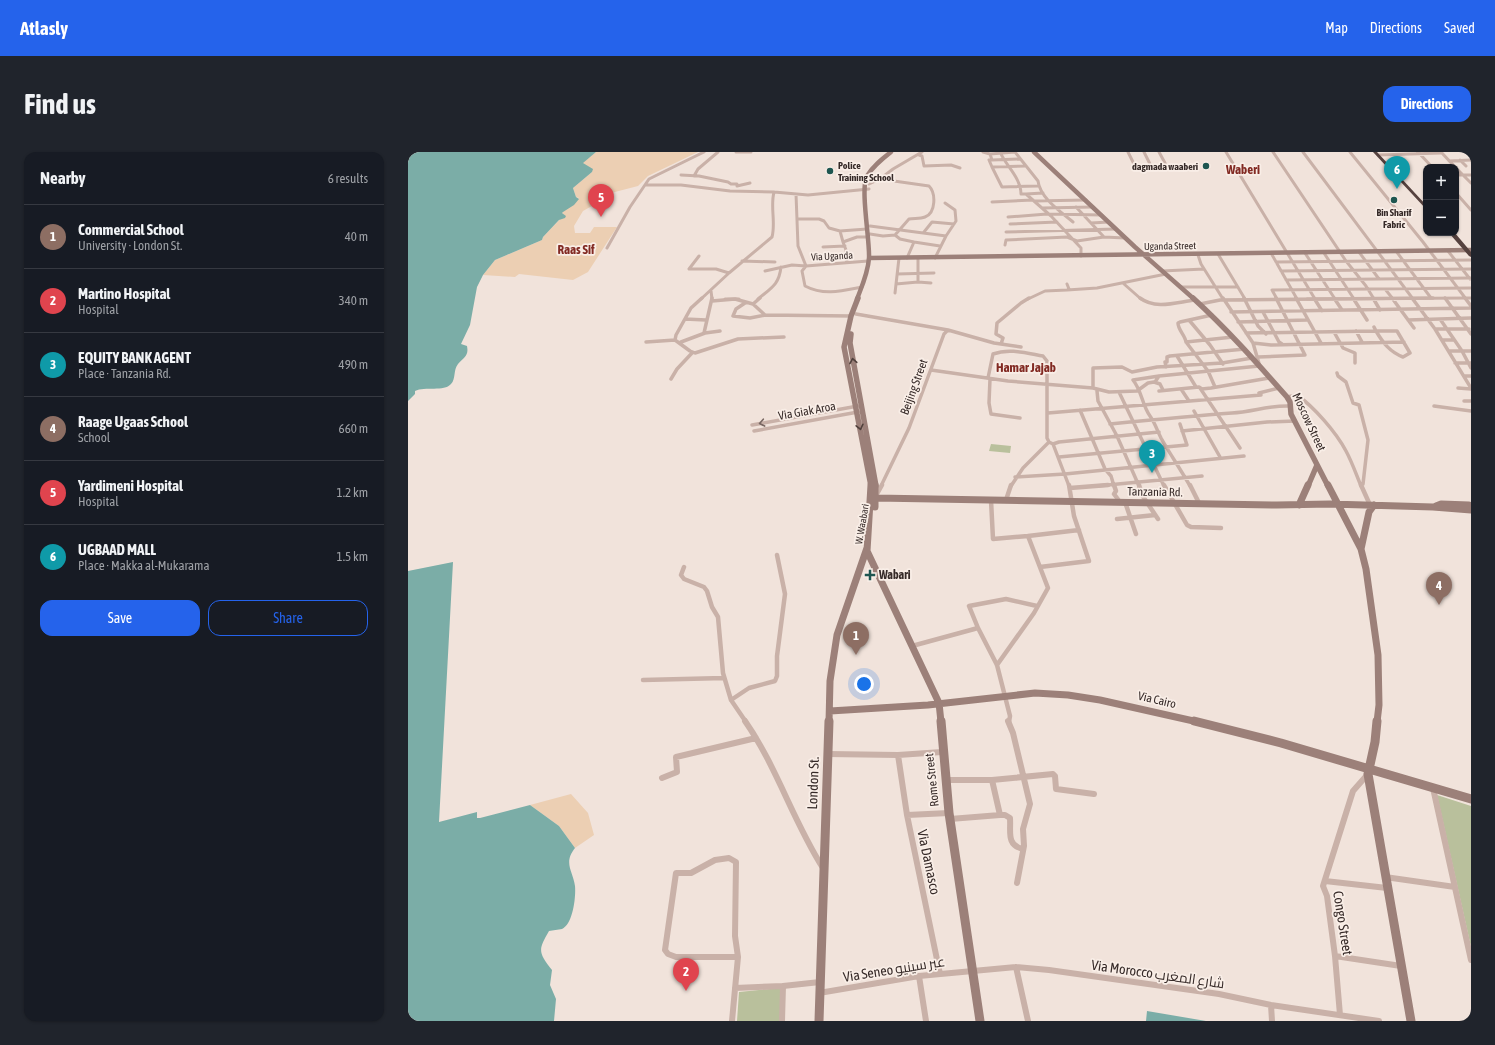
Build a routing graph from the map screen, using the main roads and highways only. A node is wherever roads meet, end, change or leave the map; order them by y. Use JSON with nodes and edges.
{"nodes":[{"id":1,"x":891,"y":152,"type":"edge"},
{"id":2,"x":895,"y":152,"type":"edge"},
{"id":3,"x":1034,"y":152,"type":"edge"},
{"id":4,"x":1378,"y":153,"type":"edge"},
{"id":5,"x":868,"y":187,"type":"junction"},
{"id":6,"x":1423,"y":200,"type":"edge"},
{"id":7,"x":1423,"y":205,"type":"edge"},
{"id":8,"x":1455,"y":236,"type":"edge"},
{"id":9,"x":1458,"y":236,"type":"edge"},
{"id":10,"x":1470,"y":251,"type":"edge"},
{"id":11,"x":1141,"y":252,"type":"junction"},
{"id":12,"x":1198,"y":254,"type":"junction"},
{"id":13,"x":1096,"y":256,"type":"junction"},
{"id":14,"x":870,"y":259,"type":"junction"},
{"id":15,"x":1149,"y":259,"type":"junction"},
{"id":16,"x":854,"y":315,"type":"junction"},
{"id":17,"x":1317,"y":465,"type":"junction"},
{"id":18,"x":877,"y":496,"type":"junction"},
{"id":19,"x":1299,"y":505,"type":"junction"},
{"id":20,"x":1372,"y":505,"type":"junction"},
{"id":21,"x":1471,"y":505,"type":"edge"},
{"id":22,"x":1434,"y":507,"type":"junction"},
{"id":23,"x":1471,"y":510,"type":"edge"},
{"id":24,"x":1361,"y":549,"type":"junction"},
{"id":25,"x":867,"y":551,"type":"junction"},
{"id":26,"x":939,"y":703,"type":"junction"},
{"id":27,"x":830,"y":711,"type":"junction"},
{"id":28,"x":1369,"y":772,"type":"junction"},
{"id":29,"x":1471,"y":799,"type":"edge"},
{"id":30,"x":819,"y":1021,"type":"edge"},
{"id":31,"x":980,"y":1021,"type":"edge"},
{"id":32,"x":1411,"y":1021,"type":"edge"}],
"edges":[{"from":1,"to":5,"type":"main road","name":"W. Waabari"},
{"from":2,"to":5,"type":"main road","name":"W. Waabari"},
{"from":3,"to":11,"type":"main road","name":"Moscow Street"},
{"from":4,"to":6,"type":"highway"},
{"from":4,"to":7,"type":"highway"},
{"from":5,"to":14,"type":"main road","name":"W. Waabari"},
{"from":8,"to":10,"type":"highway"},
{"from":9,"to":10,"type":"highway"},
{"from":10,"to":12,"type":"main road","name":"Uganda Street"},
{"from":11,"to":13,"type":"main road"},
{"from":11,"to":15,"type":"main road","name":"Moscow Street"},
{"from":12,"to":13,"type":"main road","name":"Uganda Street"},
{"from":12,"to":15,"type":"main road"},
{"from":13,"to":14,"type":"main road","name":"Uganda Street"},
{"from":14,"to":16,"type":"main road","name":"W. Waabari"},
{"from":14,"to":16,"type":"main road","name":"W. Waabari"},
{"from":15,"to":17,"type":"main road","name":"Moscow Street"},
{"from":18,"to":16,"type":"main road","name":"W. Waabari","one_way":true},
{"from":16,"to":25,"type":"main road","name":"W. Waabari","one_way":true},
{"from":17,"to":19,"type":"main road"},
{"from":17,"to":24,"type":"main road","name":"Moscow Street"},
{"from":18,"to":19,"type":"main road","name":"Tanzania Rd."},
{"from":18,"to":25,"type":"main road","name":"W. Waabari"},
{"from":19,"to":20,"type":"main road","name":"Tanzania Rd."},
{"from":20,"to":22,"type":"main road","name":"Tanzania Rd."},
{"from":20,"to":24,"type":"main road"},
{"from":21,"to":22,"type":"main road","name":"Tanzania Rd."},
{"from":22,"to":23,"type":"main road","name":"Tanzania Rd."},
{"from":24,"to":28,"type":"main road","name":"Moscow Street"},
{"from":25,"to":26,"type":"main road","name":"Rome Street"},
{"from":25,"to":27,"type":"main road","name":"London St."},
{"from":26,"to":27,"type":"main road","name":"Via Cairo"},
{"from":26,"to":28,"type":"main road","name":"Via Cairo"},
{"from":26,"to":31,"type":"main road","name":"Rome Street"},
{"from":27,"to":30,"type":"main road","name":"London St."},
{"from":28,"to":29,"type":"main road","name":"Via Cairo"},
{"from":28,"to":32,"type":"main road"}]}
